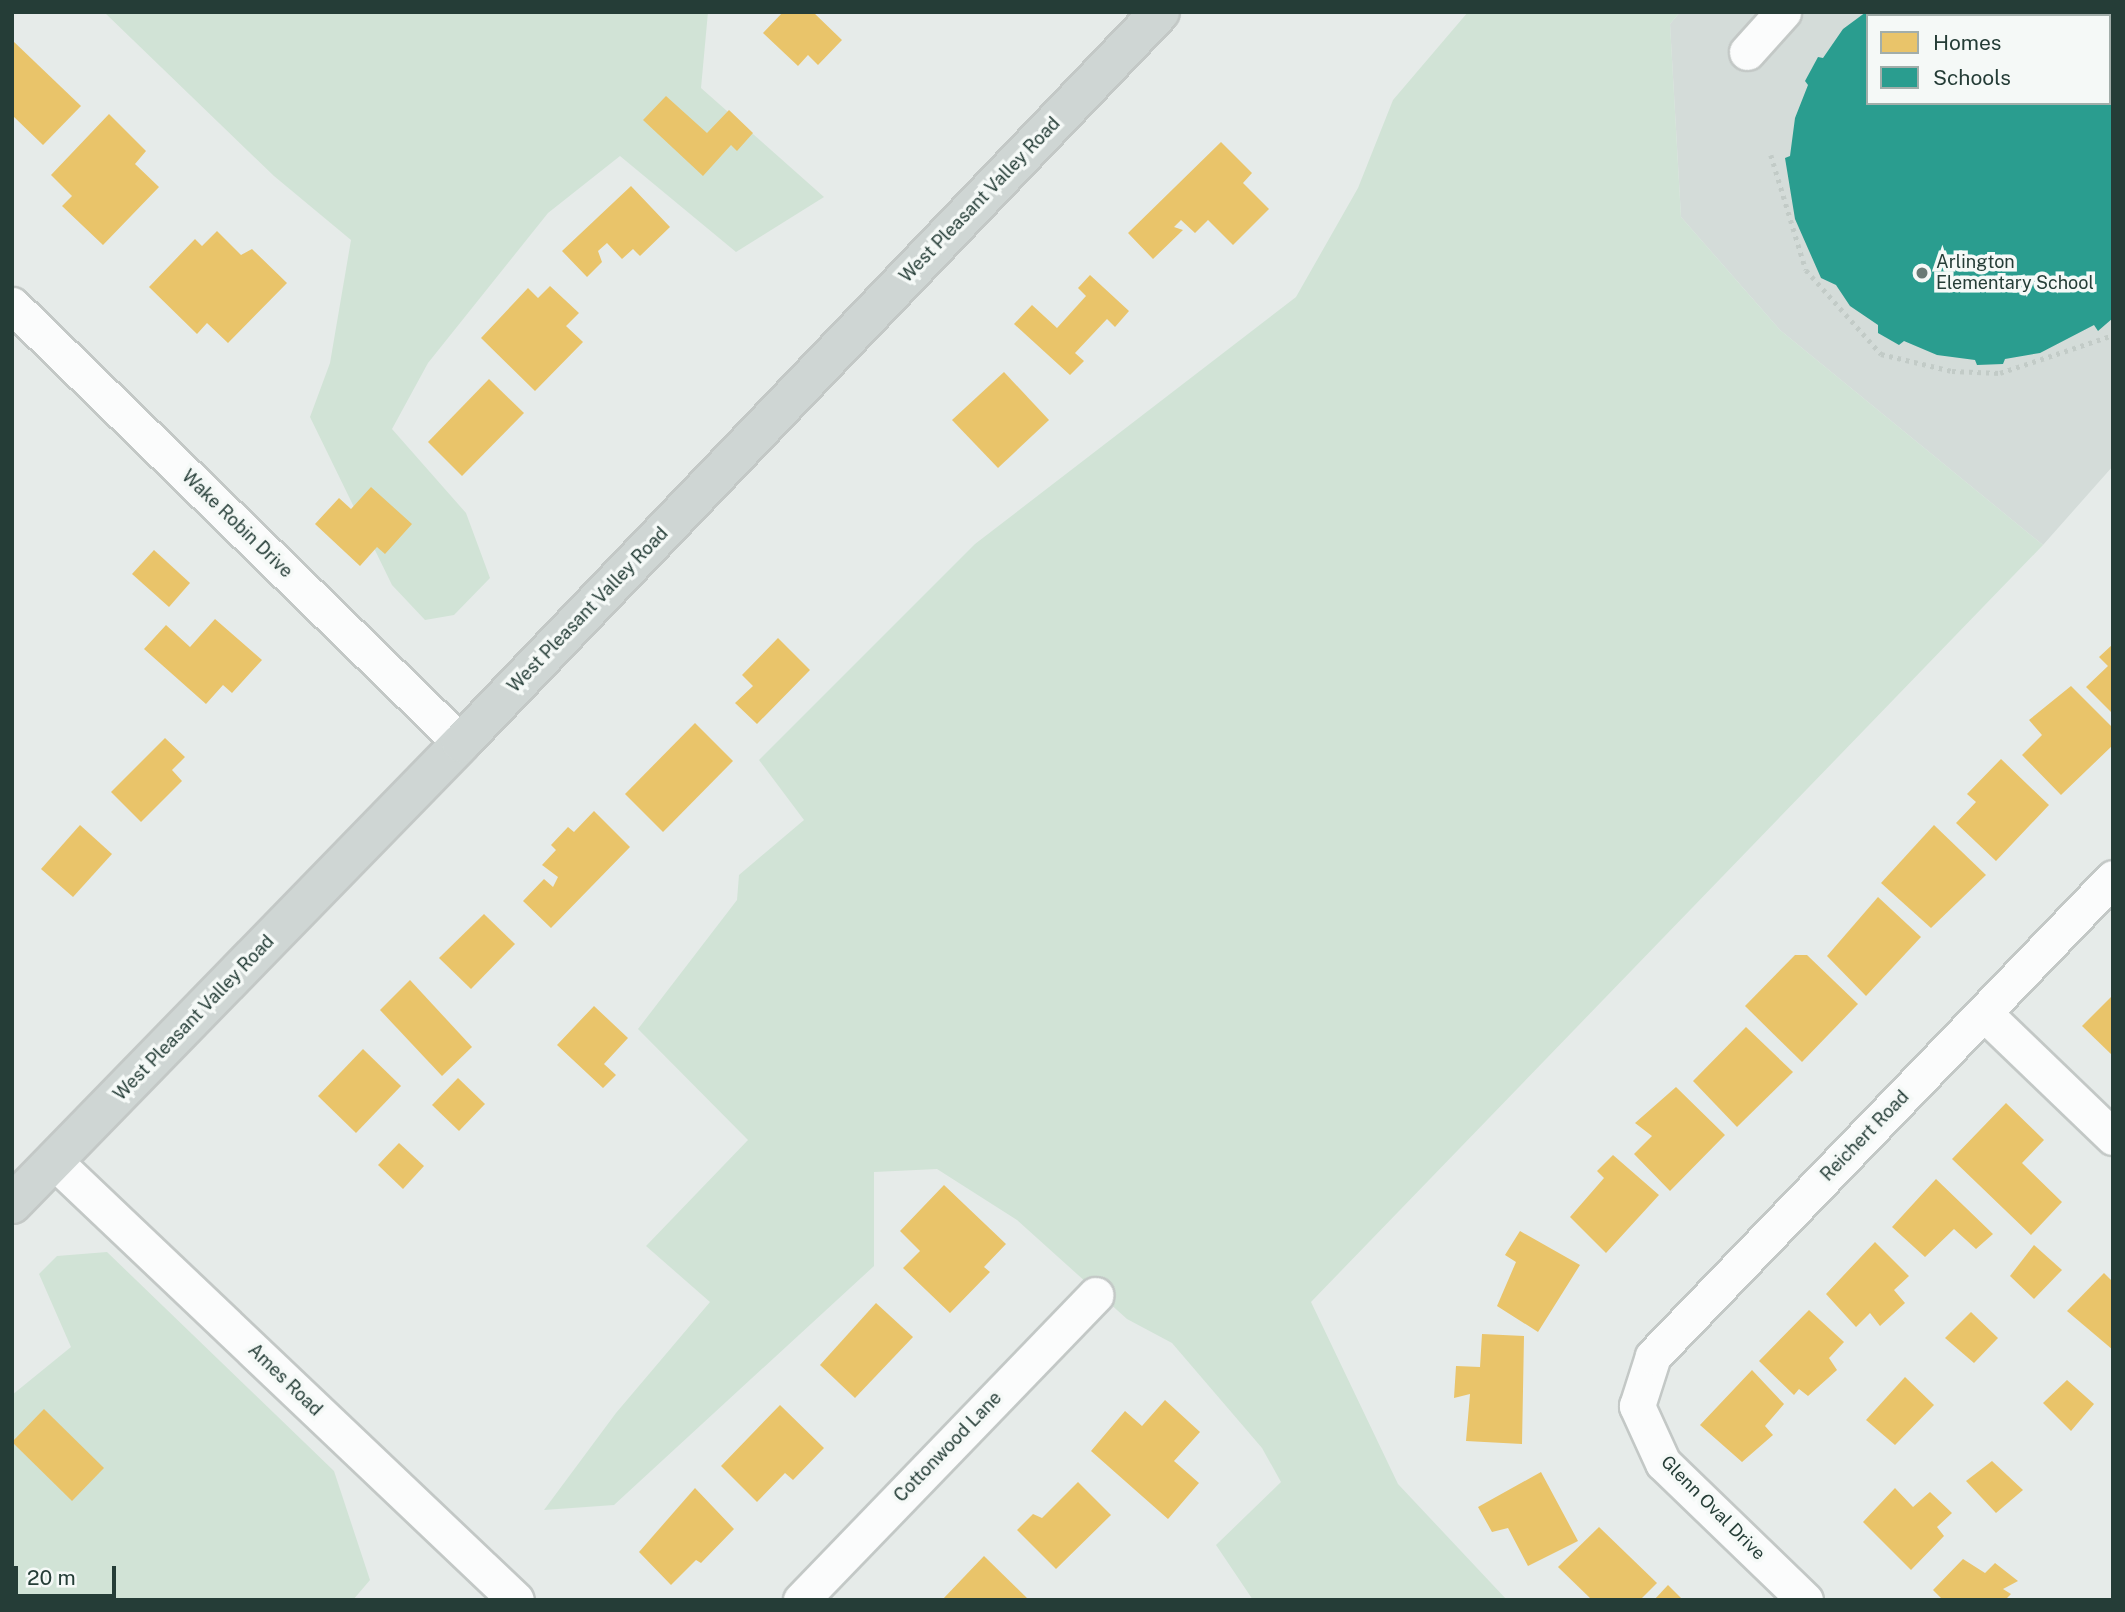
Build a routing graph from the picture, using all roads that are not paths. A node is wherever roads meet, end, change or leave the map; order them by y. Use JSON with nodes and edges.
{"nodes":[{"id":1,"x":1160,"y":12,"type":"edge"},
{"id":2,"x":1783,"y":12,"type":"edge"},
{"id":3,"x":1747,"y":52,"type":"dead end"},
{"id":4,"x":12,"y":305,"type":"edge"},
{"id":5,"x":461,"y":743,"type":"junction"},
{"id":6,"x":2113,"y":878,"type":"edge"},
{"id":7,"x":1984,"y":1013,"type":"junction"},
{"id":8,"x":2113,"y":1138,"type":"edge"},
{"id":9,"x":54,"y":1161,"type":"junction"},
{"id":10,"x":12,"y":1204,"type":"edge"},
{"id":11,"x":1096,"y":1295,"type":"dead end"},
{"id":12,"x":1637,"y":1406,"type":"joint"},
{"id":13,"x":516,"y":1600,"type":"edge"},
{"id":14,"x":801,"y":1600,"type":"edge"},
{"id":15,"x":1805,"y":1600,"type":"edge"}],
"edges":[{"from":1,"to":5,"type":"main road","name":"West Pleasant Valley Road"},
{"from":2,"to":3,"type":"street"},
{"from":4,"to":5,"type":"street","name":"Wake Robin Drive"},
{"from":5,"to":9,"type":"main road","name":"West Pleasant Valley Road"},
{"from":6,"to":7,"type":"street","name":"Reichert Road"},
{"from":7,"to":8,"type":"street"},
{"from":7,"to":12,"type":"street","name":"Reichert Road"},
{"from":9,"to":10,"type":"main road","name":"West Pleasant Valley Road"},
{"from":9,"to":13,"type":"street","name":"Ames Road"},
{"from":11,"to":14,"type":"street","name":"Cottonwood Lane"},
{"from":12,"to":15,"type":"street","name":"Glenn Oval Drive"}]}
